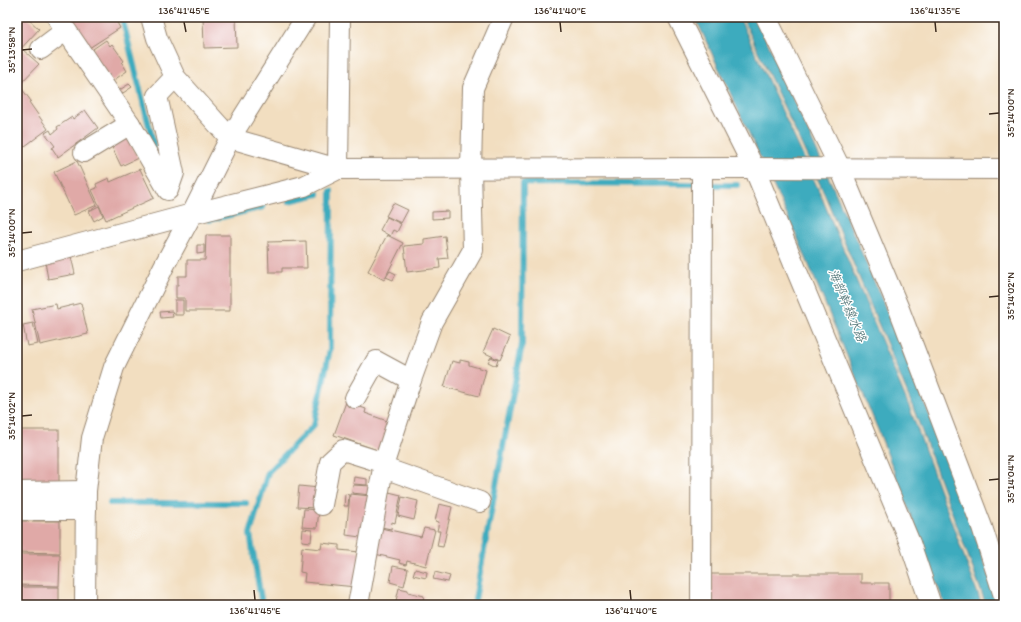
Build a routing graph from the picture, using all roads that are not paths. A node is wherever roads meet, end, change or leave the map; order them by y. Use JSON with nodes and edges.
{"nodes":[{"id":1,"x":151,"y":17,"type":"edge"},
{"id":2,"x":306,"y":17,"type":"edge"},
{"id":3,"x":340,"y":17,"type":"edge"},
{"id":4,"x":504,"y":17,"type":"edge"},
{"id":5,"x":678,"y":17,"type":"edge"},
{"id":6,"x":766,"y":17,"type":"edge"},
{"id":7,"x":61,"y":24,"type":"edge"},
{"id":8,"x":41,"y":49,"type":"dead end"},
{"id":9,"x":175,"y":77,"type":"junction"},
{"id":10,"x":130,"y":124,"type":"junction"},
{"id":11,"x":230,"y":138,"type":"junction"},
{"id":12,"x":84,"y":152,"type":"dead end"},
{"id":13,"x":759,"y":168,"type":"junction"},
{"id":14,"x":835,"y":168,"type":"junction"},
{"id":15,"x":471,"y":169,"type":"junction"},
{"id":16,"x":702,"y":169,"type":"junction"},
{"id":17,"x":1004,"y":169,"type":"edge"},
{"id":18,"x":338,"y":170,"type":"junction"},
{"id":19,"x":192,"y":214,"type":"junction"},
{"id":20,"x":17,"y":261,"type":"edge"},
{"id":21,"x":411,"y":380,"type":"junction"},
{"id":22,"x":355,"y":398,"type":"dead end"},
{"id":23,"x":384,"y":466,"type":"junction"},
{"id":24,"x":86,"y":491,"type":"junction"},
{"id":25,"x":17,"y":492,"type":"edge"},
{"id":26,"x":480,"y":502,"type":"dead end"},
{"id":27,"x":322,"y":505,"type":"dead end"},
{"id":28,"x":17,"y":510,"type":"edge"},
{"id":29,"x":86,"y":510,"type":"junction"},
{"id":30,"x":1004,"y":596,"type":"edge"},
{"id":31,"x":85,"y":605,"type":"edge"},
{"id":32,"x":358,"y":605,"type":"edge"},
{"id":33,"x":702,"y":605,"type":"edge"},
{"id":34,"x":931,"y":605,"type":"edge"}],
"edges":[{"from":1,"to":9,"type":"street"},
{"from":2,"to":11,"type":"street"},
{"from":3,"to":18,"type":"street"},
{"from":4,"to":15,"type":"street"},
{"from":5,"to":13,"type":"street"},
{"from":6,"to":14,"type":"street"},
{"from":7,"to":8,"type":"street"},
{"from":7,"to":10,"type":"street"},
{"from":9,"to":10,"type":"street"},
{"from":9,"to":11,"type":"street"},
{"from":10,"to":12,"type":"street"},
{"from":11,"to":18,"type":"street"},
{"from":11,"to":19,"type":"street"},
{"from":13,"to":14,"type":"street"},
{"from":13,"to":16,"type":"street"},
{"from":13,"to":34,"type":"street"},
{"from":14,"to":17,"type":"street"},
{"from":14,"to":30,"type":"street"},
{"from":15,"to":16,"type":"street"},
{"from":15,"to":18,"type":"street"},
{"from":15,"to":21,"type":"street"},
{"from":16,"to":33,"type":"street"},
{"from":18,"to":19,"type":"street"},
{"from":19,"to":20,"type":"street"},
{"from":19,"to":24,"type":"street"},
{"from":21,"to":22,"type":"street"},
{"from":21,"to":23,"type":"street"},
{"from":23,"to":26,"type":"street"},
{"from":23,"to":27,"type":"street"},
{"from":23,"to":32,"type":"street"},
{"from":24,"to":25,"type":"street"},
{"from":24,"to":29,"type":"street"},
{"from":28,"to":29,"type":"street"},
{"from":29,"to":31,"type":"street"}]}
